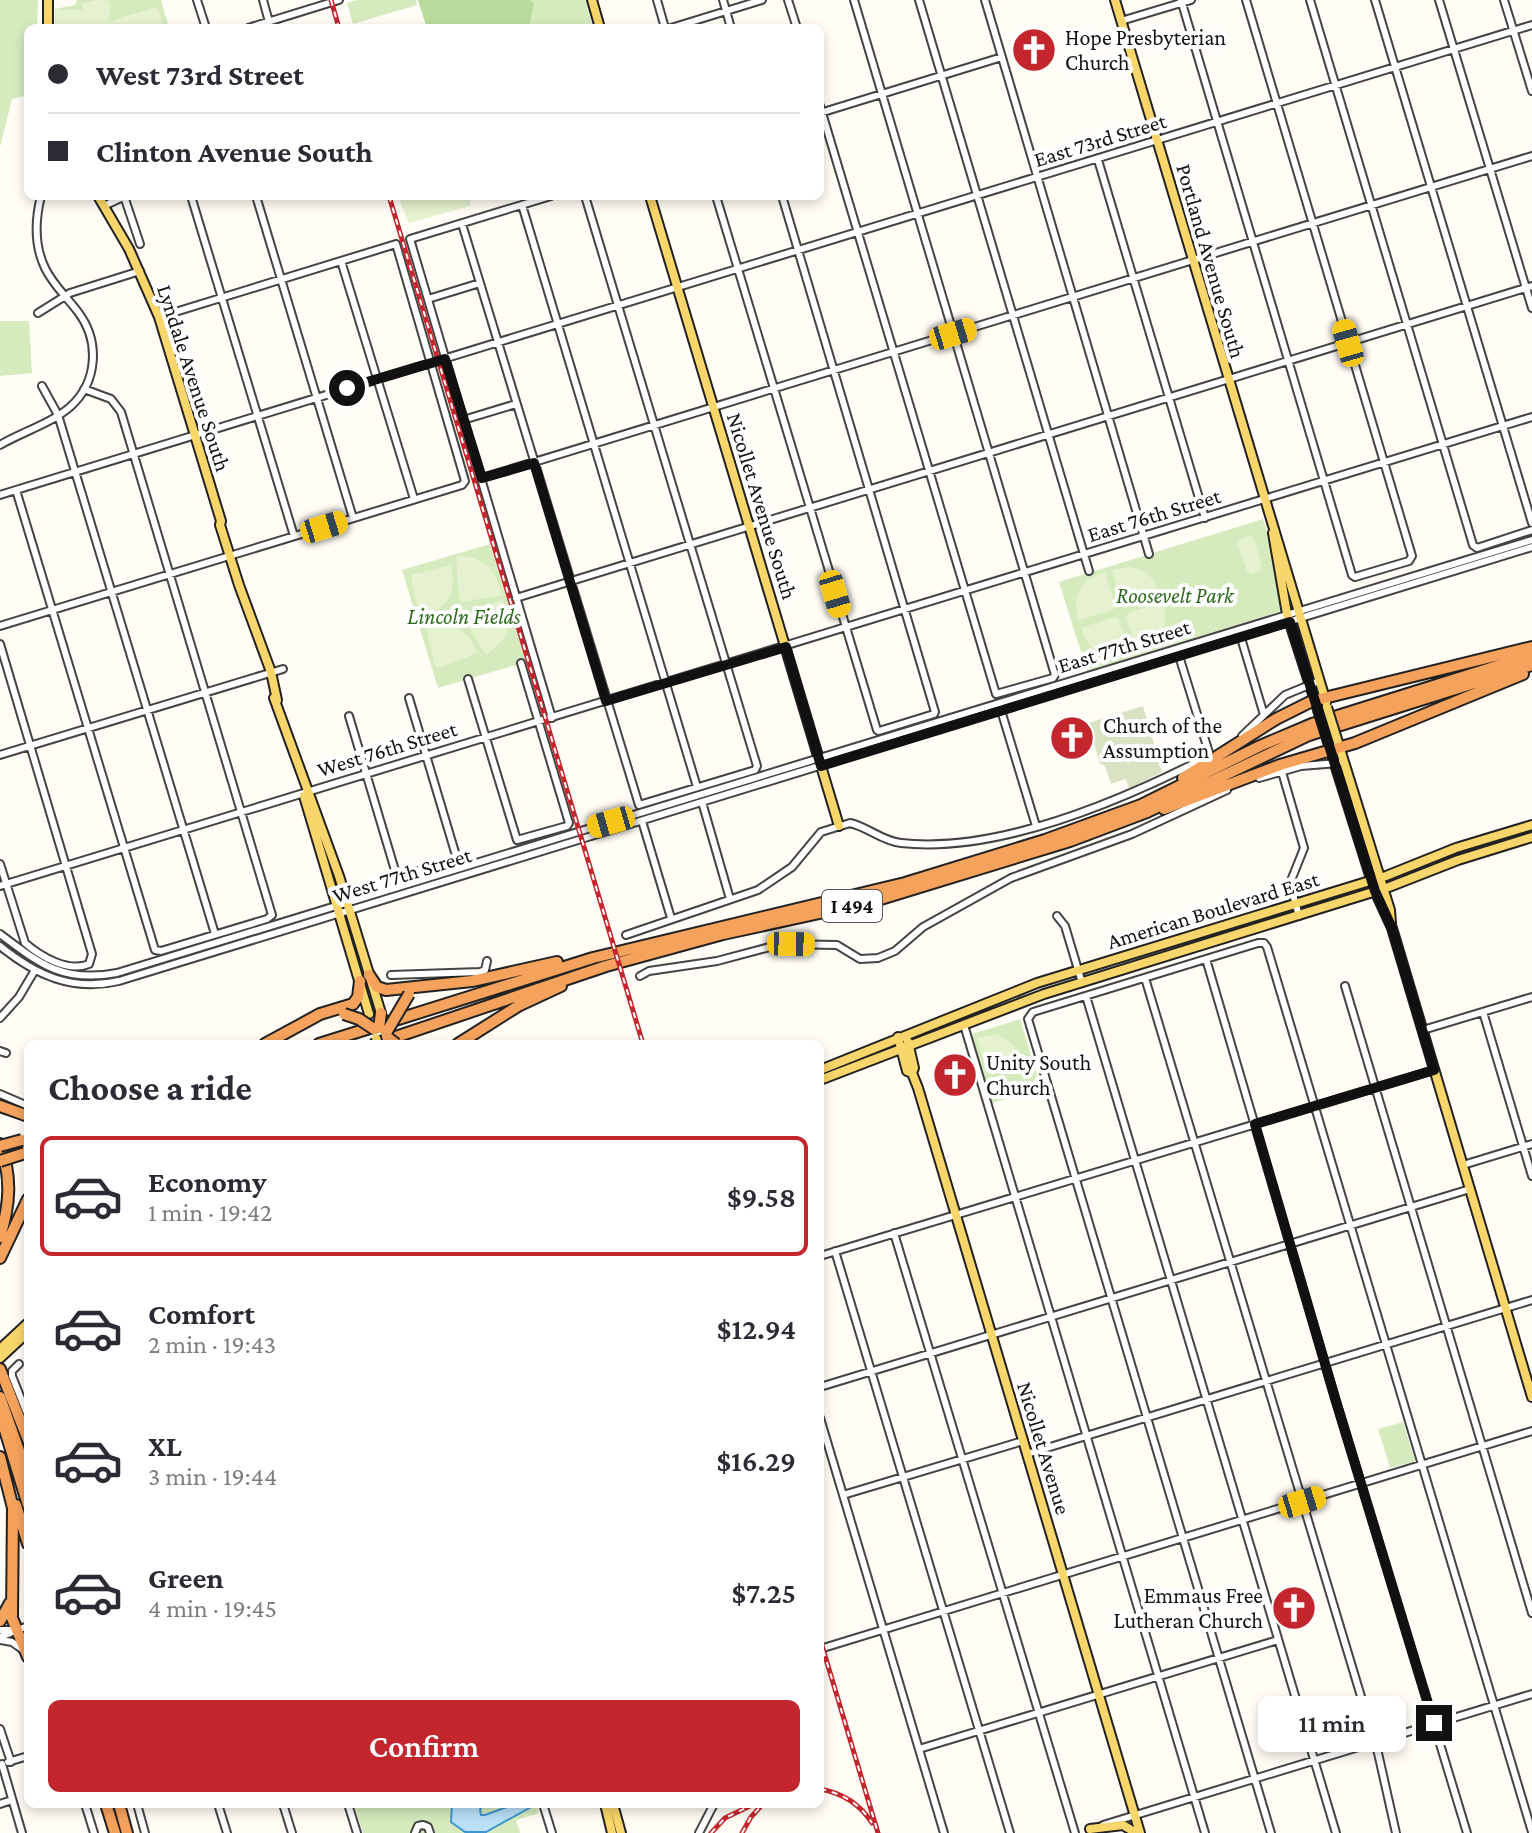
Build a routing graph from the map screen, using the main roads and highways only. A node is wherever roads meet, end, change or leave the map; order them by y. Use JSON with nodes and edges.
{"nodes":[{"id":1,"x":592,"y":0,"type":"edge"},
{"id":2,"x":1115,"y":0,"type":"edge"},
{"id":3,"x":48,"y":1,"type":"edge"},
{"id":4,"x":48,"y":24,"type":"edge"},
{"id":5,"x":599,"y":24,"type":"edge"},
{"id":6,"x":103,"y":200,"type":"edge"},
{"id":7,"x":651,"y":200,"type":"edge"},
{"id":8,"x":1273,"y":532,"type":"junction"},
{"id":9,"x":1532,"y":647,"type":"edge"},
{"id":10,"x":1532,"y":655,"type":"edge"},
{"id":11,"x":1532,"y":668,"type":"edge"},
{"id":12,"x":1315,"y":683,"type":"junction"},
{"id":13,"x":1322,"y":704,"type":"junction"},
{"id":14,"x":1334,"y":743,"type":"junction"},
{"id":15,"x":1340,"y":762,"type":"junction"},
{"id":16,"x":306,"y":793,"type":"junction"},
{"id":17,"x":1141,"y":805,"type":"junction"},
{"id":18,"x":1131,"y":818,"type":"junction"},
{"id":19,"x":1532,"y":825,"type":"edge"},
{"id":20,"x":839,"y":826,"type":"road end"},
{"id":21,"x":1532,"y":837,"type":"edge"},
{"id":22,"x":1476,"y":842,"type":"junction"},
{"id":23,"x":1373,"y":852,"type":"junction"},
{"id":24,"x":1479,"y":853,"type":"junction"},
{"id":25,"x":1406,"y":868,"type":"junction"},
{"id":26,"x":1376,"y":879,"type":"junction"},
{"id":27,"x":1407,"y":881,"type":"junction"},
{"id":28,"x":1380,"y":890,"type":"junction"},
{"id":29,"x":1390,"y":910,"type":"junction"},
{"id":30,"x":1267,"y":913,"type":"junction"},
{"id":31,"x":1251,"y":918,"type":"junction"},
{"id":32,"x":1270,"y":924,"type":"junction"},
{"id":33,"x":1392,"y":928,"type":"junction"},
{"id":34,"x":1255,"y":929,"type":"junction"},
{"id":35,"x":593,"y":958,"type":"junction"},
{"id":36,"x":606,"y":966,"type":"junction"},
{"id":37,"x":365,"y":978,"type":"junction"},
{"id":38,"x":431,"y":984,"type":"junction"},
{"id":39,"x":983,"y":1003,"type":"junction"},
{"id":40,"x":374,"y":1010,"type":"joint"},
{"id":41,"x":988,"y":1015,"type":"junction"},
{"id":42,"x":308,"y":1021,"type":"junction"},
{"id":43,"x":901,"y":1035,"type":"junction"},
{"id":44,"x":382,"y":1039,"type":"edge"},
{"id":45,"x":272,"y":1040,"type":"edge"},
{"id":46,"x":332,"y":1040,"type":"edge"},
{"id":47,"x":464,"y":1040,"type":"edge"},
{"id":48,"x":924,"y":1040,"type":"junction"},
{"id":49,"x":905,"y":1047,"type":"junction"},
{"id":50,"x":913,"y":1068,"type":"junction"},
{"id":51,"x":827,"y":1070,"type":"edge"},
{"id":52,"x":0,"y":1106,"type":"edge"},
{"id":53,"x":24,"y":1115,"type":"edge"},
{"id":54,"x":24,"y":1139,"type":"edge"},
{"id":55,"x":0,"y":1145,"type":"edge"},
{"id":56,"x":24,"y":1154,"type":"edge"},
{"id":57,"x":0,"y":1161,"type":"edge"},
{"id":58,"x":24,"y":1207,"type":"edge"},
{"id":59,"x":0,"y":1237,"type":"edge"},
{"id":60,"x":0,"y":1258,"type":"edge"},
{"id":61,"x":24,"y":1328,"type":"edge"},
{"id":62,"x":24,"y":1334,"type":"edge"},
{"id":63,"x":13,"y":1341,"type":"junction"},
{"id":64,"x":0,"y":1349,"type":"edge"},
{"id":65,"x":0,"y":1358,"type":"edge"},
{"id":66,"x":0,"y":1369,"type":"edge"},
{"id":67,"x":0,"y":1397,"type":"edge"},
{"id":68,"x":1532,"y":1397,"type":"edge"},
{"id":69,"x":0,"y":1414,"type":"edge"},
{"id":70,"x":23,"y":1441,"type":"edge"},
{"id":71,"x":0,"y":1455,"type":"edge"},
{"id":72,"x":24,"y":1492,"type":"edge"},
{"id":73,"x":24,"y":1531,"type":"edge"},
{"id":74,"x":10,"y":1601,"type":"junction"},
{"id":75,"x":0,"y":1621,"type":"edge"},
{"id":76,"x":24,"y":1650,"type":"edge"},
{"id":77,"x":107,"y":1808,"type":"edge"},
{"id":78,"x":120,"y":1808,"type":"edge"},
{"id":79,"x":606,"y":1808,"type":"edge"},
{"id":80,"x":614,"y":1808,"type":"edge"},
{"id":81,"x":1090,"y":1829,"type":"road end"},
{"id":82,"x":115,"y":1833,"type":"edge"},
{"id":83,"x":127,"y":1833,"type":"edge"},
{"id":84,"x":612,"y":1833,"type":"edge"},
{"id":85,"x":621,"y":1833,"type":"edge"},
{"id":86,"x":1138,"y":1833,"type":"edge"}],
"edges":[{"from":1,"to":5,"type":"main road"},
{"from":2,"to":8,"type":"main road","name":"Portland Avenue South"},
{"from":3,"to":4,"type":"main road"},
{"from":6,"to":16,"type":"main road","name":"Lyndale Avenue South"},
{"from":7,"to":20,"type":"main road","name":"Nicollet Avenue South"},
{"from":8,"to":12,"type":"main road","name":"Portland Avenue South"},
{"from":8,"to":12,"type":"main road","name":"Portland Avenue South"},
{"from":9,"to":13,"type":"highway"},
{"from":10,"to":17,"type":"highway","number":"I 494"},
{"from":11,"to":14,"type":"highway"},
{"from":11,"to":18,"type":"highway","number":"I 494"},
{"from":12,"to":13,"type":"main road","name":"Portland Avenue South"},
{"from":13,"to":14,"type":"main road","name":"Portland Avenue South","bridge":true},
{"from":13,"to":17,"type":"highway"},
{"from":14,"to":15,"type":"main road","name":"Portland Avenue South"},
{"from":14,"to":18,"type":"highway"},
{"from":15,"to":23,"type":"main road","name":"Portland Avenue South"},
{"from":15,"to":26,"type":"main road","name":"Portland Avenue South"},
{"from":16,"to":37,"type":"main road","name":"Lyndale Avenue South"},
{"from":16,"to":37,"type":"main road","name":"Lyndale Avenue South"},
{"from":17,"to":35,"type":"highway","number":"I 494"},
{"from":18,"to":36,"type":"highway","number":"I 494"},
{"from":19,"to":22,"type":"main road","name":"American Boulevard East"},
{"from":21,"to":24,"type":"main road","name":"American Boulevard East"},
{"from":22,"to":24,"type":"main road"},
{"from":22,"to":25,"type":"main road","name":"American Boulevard East"},
{"from":23,"to":25,"type":"main road"},
{"from":23,"to":26,"type":"main road","name":"Portland Avenue South"},
{"from":24,"to":27,"type":"main road","name":"American Boulevard East"},
{"from":25,"to":26,"type":"main road","name":"American Boulevard East"},
{"from":26,"to":28,"type":"main road","name":"Portland Avenue South"},
{"from":26,"to":30,"type":"main road","name":"American Boulevard East"},
{"from":27,"to":28,"type":"main road","name":"American Boulevard East"},
{"from":27,"to":29,"type":"main road"},
{"from":28,"to":29,"type":"main road","name":"Portland Avenue South"},
{"from":28,"to":32,"type":"main road","name":"American Boulevard East"},
{"from":28,"to":33,"type":"main road","name":"Portland Avenue South"},
{"from":29,"to":33,"type":"main road","name":"Portland Avenue South"},
{"from":30,"to":31,"type":"main road","name":"American Boulevard East"},
{"from":30,"to":32,"type":"main road"},
{"from":31,"to":34,"type":"main road"},
{"from":31,"to":39,"type":"main road","name":"American Boulevard East"},
{"from":32,"to":34,"type":"main road","name":"American Boulevard East"},
{"from":33,"to":68,"type":"main road","name":"Portland Avenue South"},
{"from":34,"to":41,"type":"main road","name":"American Boulevard East"},
{"from":35,"to":38,"type":"highway"},
{"from":35,"to":46,"type":"highway","number":"I 494"},
{"from":36,"to":44,"type":"highway","number":"I 494"},
{"from":36,"to":47,"type":"highway"},
{"from":37,"to":38,"type":"highway"},
{"from":37,"to":40,"type":"main road","name":"Lyndale Avenue South"},
{"from":37,"to":42,"type":"highway"},
{"from":38,"to":44,"type":"highway","bridge":true},
{"from":39,"to":41,"type":"main road"},
{"from":39,"to":43,"type":"main road","name":"American Boulevard East"},
{"from":40,"to":44,"type":"highway","bridge":true},
{"from":41,"to":48,"type":"main road","name":"American Boulevard East"},
{"from":42,"to":44,"type":"highway","bridge":true},
{"from":42,"to":45,"type":"highway"},
{"from":43,"to":49,"type":"main road"},
{"from":43,"to":51,"type":"main road","name":"American Boulevard East"},
{"from":48,"to":49,"type":"main road","name":"American Boulevard East"},
{"from":48,"to":50,"type":"main road"},
{"from":49,"to":50,"type":"main road","name":"Nicollet Avenue"},
{"from":49,"to":51,"type":"main road","name":"American Boulevard East"},
{"from":50,"to":86,"type":"main road","name":"Nicollet Avenue"},
{"from":52,"to":53,"type":"highway"},
{"from":54,"to":55,"type":"highway","bridge":true},
{"from":55,"to":59,"type":"highway"},
{"from":56,"to":57,"type":"highway","bridge":true},
{"from":58,"to":60,"type":"highway"},
{"from":61,"to":63,"type":"main road"},
{"from":62,"to":63,"type":"main road"},
{"from":63,"to":64,"type":"main road"},
{"from":63,"to":65,"type":"main road"},
{"from":66,"to":70,"type":"highway"},
{"from":67,"to":70,"type":"highway"},
{"from":69,"to":72,"type":"highway"},
{"from":71,"to":73,"type":"highway"},
{"from":71,"to":74,"type":"highway"},
{"from":74,"to":75,"type":"highway"},
{"from":74,"to":76,"type":"highway"},
{"from":77,"to":82,"type":"highway"},
{"from":78,"to":83,"type":"highway"},
{"from":79,"to":84,"type":"main road"},
{"from":80,"to":85,"type":"main road"},
{"from":81,"to":86,"type":"main road"}]}
